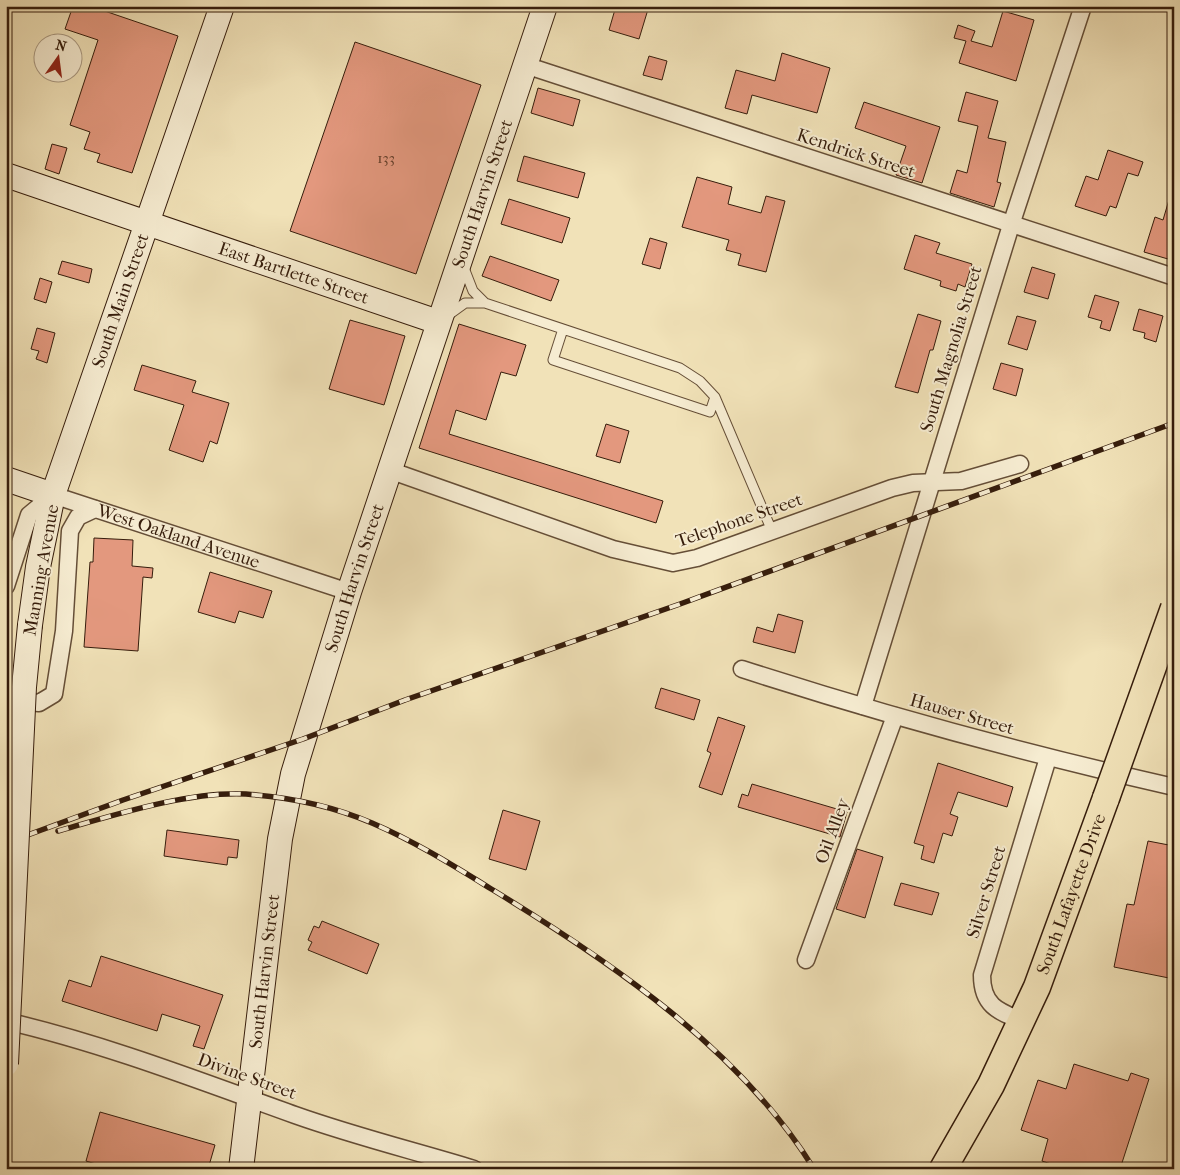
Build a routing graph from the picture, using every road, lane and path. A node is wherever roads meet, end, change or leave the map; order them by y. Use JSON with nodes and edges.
{"nodes":[{"id":1,"x":222,"y":6,"type":"edge"},
{"id":2,"x":545,"y":6,"type":"edge"},
{"id":3,"x":1083,"y":6,"type":"edge"},
{"id":4,"x":525,"y":64,"type":"junction"},
{"id":5,"x":6,"y":175,"type":"edge"},
{"id":6,"x":149,"y":223,"type":"junction"},
{"id":7,"x":1011,"y":225,"type":"junction"},
{"id":8,"x":460,"y":257,"type":"junction"},
{"id":9,"x":1174,"y":278,"type":"edge"},
{"id":10,"x":485,"y":303,"type":"junction"},
{"id":11,"x":438,"y":322,"type":"junction"},
{"id":12,"x":563,"y":329,"type":"junction"},
{"id":13,"x":715,"y":396,"type":"junction"},
{"id":14,"x":1020,"y":464,"type":"dead end"},
{"id":15,"x":389,"y":470,"type":"junction"},
{"id":16,"x":6,"y":479,"type":"edge"},
{"id":17,"x":931,"y":482,"type":"junction"},
{"id":18,"x":54,"y":495,"type":"junction"},
{"id":19,"x":95,"y":509,"type":"junction"},
{"id":20,"x":772,"y":530,"type":"junction"},
{"id":21,"x":6,"y":586,"type":"edge"},
{"id":22,"x":349,"y":592,"type":"junction"},
{"id":23,"x":1174,"y":608,"type":"edge"},
{"id":24,"x":742,"y":669,"type":"dead end"},
{"id":25,"x":6,"y":700,"type":"edge"},
{"id":26,"x":863,"y":706,"type":"junction"},
{"id":27,"x":895,"y":716,"type":"junction"},
{"id":28,"x":1048,"y":758,"type":"junction"},
{"id":29,"x":1174,"y":787,"type":"edge"},
{"id":30,"x":806,"y":960,"type":"dead end"},
{"id":31,"x":1022,"y":1020,"type":"junction"},
{"id":32,"x":6,"y":1021,"type":"edge"},
{"id":33,"x":6,"y":1064,"type":"edge"},
{"id":34,"x":250,"y":1098,"type":"junction"},
{"id":35,"x":241,"y":1169,"type":"edge"},
{"id":36,"x":474,"y":1169,"type":"edge"},
{"id":37,"x":943,"y":1169,"type":"edge"}],
"edges":[{"from":1,"to":6,"type":"street","name":"South Main Street"},
{"from":2,"to":4,"type":"street","name":"South Harvin Street"},
{"from":3,"to":7,"type":"street","name":"South Magnolia Street"},
{"from":4,"to":7,"type":"street","name":"Kendrick Street"},
{"from":4,"to":8,"type":"street","name":"South Harvin Street"},
{"from":5,"to":6,"type":"street","name":"East Bartlette Street"},
{"from":6,"to":11,"type":"street","name":"East Bartlette Street"},
{"from":6,"to":18,"type":"street","name":"South Main Street"},
{"from":7,"to":9,"type":"street","name":"Kendrick Street"},
{"from":7,"to":17,"type":"street","name":"South Magnolia Street"},
{"from":8,"to":10,"type":"lane"},
{"from":8,"to":11,"type":"street","name":"South Harvin Street"},
{"from":10,"to":11,"type":"lane"},
{"from":10,"to":12,"type":"lane"},
{"from":11,"to":15,"type":"street","name":"South Harvin Street"},
{"from":12,"to":13,"type":"lane"},
{"from":12,"to":13,"type":"lane"},
{"from":13,"to":20,"type":"lane"},
{"from":14,"to":17,"type":"street","name":"Telephone Street"},
{"from":15,"to":20,"type":"street","name":"Telephone Street"},
{"from":15,"to":22,"type":"street","name":"South Harvin Street"},
{"from":16,"to":18,"type":"street","name":"West Oakland Avenue"},
{"from":17,"to":20,"type":"street","name":"Telephone Street"},
{"from":17,"to":26,"type":"street","name":"South Magnolia Street"},
{"from":18,"to":19,"type":"street","name":"West Oakland Avenue"},
{"from":18,"to":21,"type":"street"},
{"from":18,"to":33,"type":"street","name":"Manning Avenue","bridge":true},
{"from":19,"to":22,"type":"street","name":"West Oakland Avenue"},
{"from":19,"to":25,"type":"street"},
{"from":22,"to":34,"type":"street","name":"South Harvin Street"},
{"from":23,"to":31,"type":"main road","name":"South Lafayette Drive","bridge":true},
{"from":24,"to":26,"type":"street","name":"Hauser Street"},
{"from":26,"to":27,"type":"street","name":"Hauser Street"},
{"from":27,"to":28,"type":"street","name":"Hauser Street"},
{"from":27,"to":30,"type":"street","name":"Oil Alley"},
{"from":28,"to":29,"type":"street","name":"Hauser Street"},
{"from":28,"to":31,"type":"street","name":"Silver Street"},
{"from":31,"to":37,"type":"main road","name":"South Lafayette Drive"},
{"from":32,"to":34,"type":"street","name":"Divine Street"},
{"from":34,"to":35,"type":"street","name":"South Harvin Street"},
{"from":34,"to":36,"type":"street","name":"Divine Street"}]}
